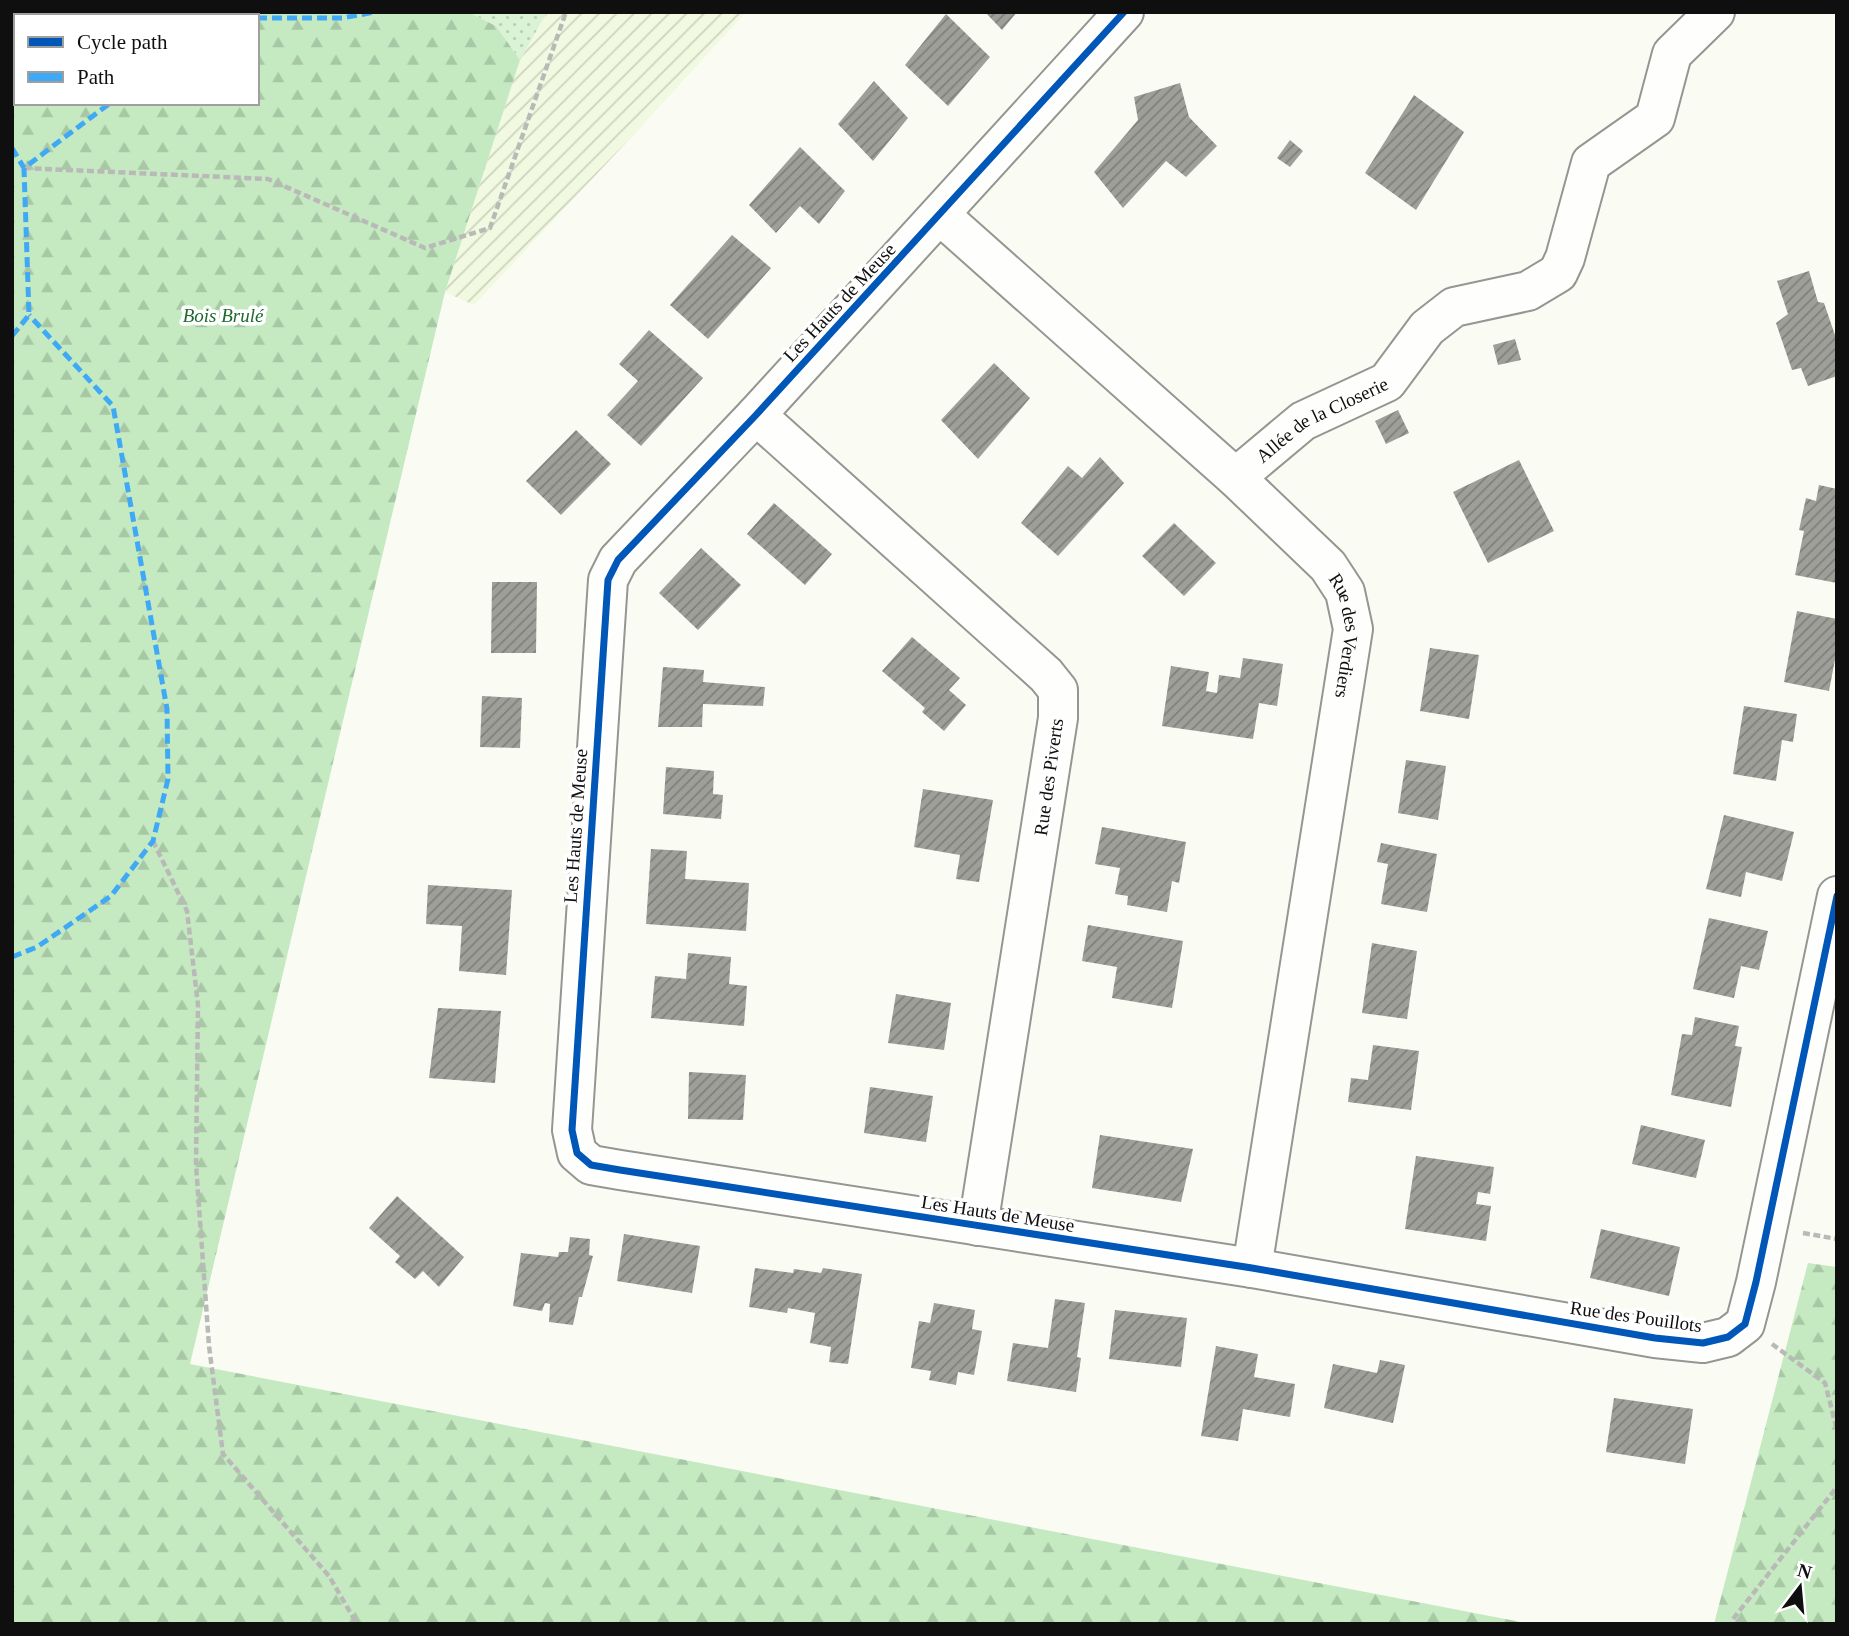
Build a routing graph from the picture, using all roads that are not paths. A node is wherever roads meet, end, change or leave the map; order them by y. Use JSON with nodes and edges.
{"nodes":[{"id":1,"x":1124,"y":12,"type":"edge"},
{"id":2,"x":1715,"y":12,"type":"edge"},
{"id":3,"x":940,"y":215,"type":"junction"},
{"id":4,"x":756,"y":415,"type":"junction"},
{"id":5,"x":1236,"y":478,"type":"junction"},
{"id":6,"x":1837,"y":896,"type":"edge"},
{"id":7,"x":1832,"y":941,"type":"edge"},
{"id":8,"x":978,"y":1226,"type":"junction"},
{"id":9,"x":1252,"y":1268,"type":"junction"}],
"edges":[{"from":1,"to":3,"type":"street","name":"Les Hauts de Meuse"},
{"from":2,"to":5,"type":"street","name":"Allée de la Closerie"},
{"from":3,"to":4,"type":"street","name":"Les Hauts de Meuse"},
{"from":3,"to":5,"type":"street","name":"Rue des Verdiers"},
{"from":4,"to":8,"type":"street","name":"Rue des Piverts"},
{"from":4,"to":8,"type":"street","name":"Les Hauts de Meuse"},
{"from":5,"to":9,"type":"street","name":"Rue des Verdiers"},
{"from":6,"to":7,"type":"street"},
{"from":7,"to":9,"type":"street","name":"Rue des Pouillots"},
{"from":8,"to":9,"type":"street","name":"Les Hauts de Meuse"}]}
